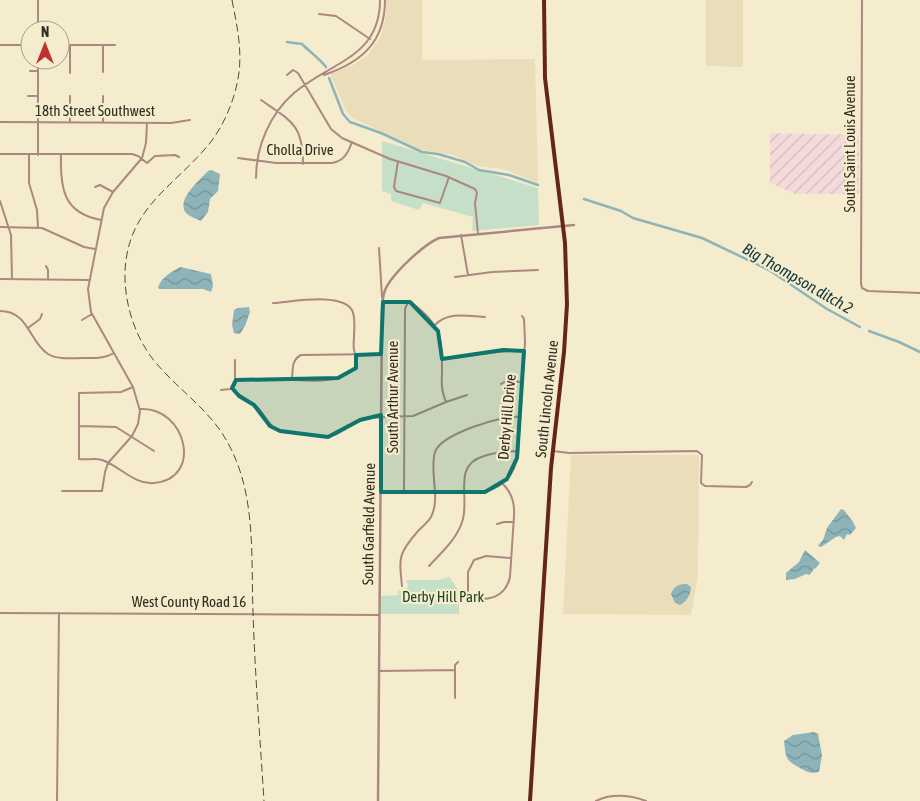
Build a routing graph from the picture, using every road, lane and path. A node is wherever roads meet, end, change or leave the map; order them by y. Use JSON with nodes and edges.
{"nodes":[{"id":1,"x":38,"y":0,"type":"edge"},
{"id":2,"x":380,"y":0,"type":"edge"},
{"id":3,"x":385,"y":0,"type":"edge"},
{"id":4,"x":544,"y":0,"type":"edge"},
{"id":5,"x":862,"y":0,"type":"edge"},
{"id":6,"x":319,"y":14,"type":"dead end"},
{"id":7,"x":38,"y":20,"type":"edge"},
{"id":8,"x":370,"y":39,"type":"junction"},
{"id":9,"x":0,"y":45,"type":"edge"},
{"id":10,"x":20,"y":45,"type":"edge"},
{"id":11,"x":70,"y":45,"type":"edge"},
{"id":12,"x":103,"y":45,"type":"junction"},
{"id":13,"x":115,"y":45,"type":"dead end"},
{"id":14,"x":30,"y":71,"type":"dead end"},
{"id":15,"x":38,"y":72,"type":"joint"},
{"id":16,"x":103,"y":72,"type":"dead end"},
{"id":17,"x":287,"y":75,"type":"dead end"},
{"id":18,"x":322,"y":75,"type":"junction"},
{"id":19,"x":306,"y":85,"type":"junction"},
{"id":20,"x":28,"y":96,"type":"dead end"},
{"id":21,"x":38,"y":96,"type":"junction"},
{"id":22,"x":70,"y":96,"type":"dead end"},
{"id":23,"x":103,"y":96,"type":"dead end"},
{"id":24,"x":261,"y":100,"type":"dead end"},
{"id":25,"x":277,"y":112,"type":"junction"},
{"id":26,"x":190,"y":120,"type":"dead end"},
{"id":27,"x":0,"y":122,"type":"edge"},
{"id":28,"x":38,"y":122,"type":"junction"},
{"id":29,"x":70,"y":122,"type":"junction"},
{"id":30,"x":147,"y":122,"type":"junction"},
{"id":31,"x":103,"y":123,"type":"junction"},
{"id":32,"x":352,"y":142,"type":"junction"},
{"id":33,"x":0,"y":154,"type":"edge"},
{"id":34,"x":29,"y":154,"type":"junction"},
{"id":35,"x":38,"y":154,"type":"junction"},
{"id":36,"x":60,"y":155,"type":"junction"},
{"id":37,"x":179,"y":157,"type":"dead end"},
{"id":38,"x":142,"y":158,"type":"junction"},
{"id":39,"x":238,"y":158,"type":"dead end"},
{"id":40,"x":257,"y":161,"type":"junction"},
{"id":41,"x":398,"y":161,"type":"junction"},
{"id":42,"x":303,"y":164,"type":"junction"},
{"id":43,"x":256,"y":178,"type":"dead end"},
{"id":44,"x":449,"y":178,"type":"junction"},
{"id":45,"x":95,"y":187,"type":"dead end"},
{"id":46,"x":113,"y":192,"type":"junction"},
{"id":47,"x":0,"y":201,"type":"edge"},
{"id":48,"x":101,"y":220,"type":"junction"},
{"id":49,"x":574,"y":224,"type":"dead end"},
{"id":50,"x":563,"y":226,"type":"junction"},
{"id":51,"x":0,"y":227,"type":"edge"},
{"id":52,"x":10,"y":227,"type":"junction"},
{"id":53,"x":38,"y":228,"type":"junction"},
{"id":54,"x":478,"y":234,"type":"junction"},
{"id":55,"x":461,"y":235,"type":"junction"},
{"id":56,"x":379,"y":248,"type":"dead end"},
{"id":57,"x":95,"y":249,"type":"junction"},
{"id":58,"x":46,"y":266,"type":"dead end"},
{"id":59,"x":538,"y":270,"type":"dead end"},
{"id":60,"x":468,"y":275,"type":"junction"},
{"id":61,"x":455,"y":277,"type":"dead end"},
{"id":62,"x":0,"y":279,"type":"edge"},
{"id":63,"x":12,"y":279,"type":"junction"},
{"id":64,"x":48,"y":280,"type":"junction"},
{"id":65,"x":89,"y":280,"type":"junction"},
{"id":66,"x":920,"y":293,"type":"edge"},
{"id":67,"x":383,"y":302,"type":"junction"},
{"id":68,"x":408,"y":302,"type":"junction"},
{"id":69,"x":273,"y":303,"type":"dead end"},
{"id":70,"x":0,"y":311,"type":"edge"},
{"id":71,"x":42,"y":314,"type":"dead end"},
{"id":72,"x":92,"y":314,"type":"junction"},
{"id":73,"x":522,"y":316,"type":"dead end"},
{"id":74,"x":485,"y":317,"type":"dead end"},
{"id":75,"x":82,"y":320,"type":"dead end"},
{"id":76,"x":435,"y":325,"type":"junction"},
{"id":77,"x":28,"y":328,"type":"junction"},
{"id":78,"x":524,"y":351,"type":"junction"},
{"id":79,"x":381,"y":352,"type":"junction"},
{"id":80,"x":114,"y":353,"type":"junction"},
{"id":81,"x":356,"y":355,"type":"junction"},
{"id":82,"x":442,"y":358,"type":"junction"},
{"id":83,"x":235,"y":360,"type":"dead end"},
{"id":84,"x":236,"y":380,"type":"junction"},
{"id":85,"x":292,"y":380,"type":"junction"},
{"id":86,"x":522,"y":382,"type":"junction"},
{"id":87,"x":501,"y":384,"type":"dead end"},
{"id":88,"x":133,"y":387,"type":"junction"},
{"id":89,"x":232,"y":388,"type":"junction"},
{"id":90,"x":221,"y":390,"type":"dead end"},
{"id":91,"x":467,"y":395,"type":"dead end"},
{"id":92,"x":446,"y":402,"type":"junction"},
{"id":93,"x":140,"y":409,"type":"junction"},
{"id":94,"x":381,"y":417,"type":"junction"},
{"id":95,"x":404,"y":417,"type":"junction"},
{"id":96,"x":520,"y":417,"type":"junction"},
{"id":97,"x":79,"y":426,"type":"junction"},
{"id":98,"x":132,"y":436,"type":"junction"},
{"id":99,"x":518,"y":451,"type":"junction"},
{"id":100,"x":553,"y":451,"type":"junction"},
{"id":101,"x":154,"y":452,"type":"dead end"},
{"id":102,"x":108,"y":463,"type":"junction"},
{"id":103,"x":752,"y":482,"type":"dead end"},
{"id":104,"x":502,"y":484,"type":"junction"},
{"id":105,"x":62,"y":491,"type":"dead end"},
{"id":106,"x":381,"y":492,"type":"junction"},
{"id":107,"x":404,"y":492,"type":"junction"},
{"id":108,"x":434,"y":493,"type":"junction"},
{"id":109,"x":465,"y":493,"type":"junction"},
{"id":110,"x":514,"y":522,"type":"junction"},
{"id":111,"x":497,"y":524,"type":"dead end"},
{"id":112,"x":511,"y":558,"type":"junction"},
{"id":113,"x":429,"y":566,"type":"dead end"},
{"id":114,"x":402,"y":586,"type":"dead end"},
{"id":115,"x":0,"y":613,"type":"edge"},
{"id":116,"x":59,"y":613,"type":"junction"},
{"id":117,"x":379,"y":615,"type":"junction"},
{"id":118,"x":458,"y":662,"type":"dead end"},
{"id":119,"x":455,"y":670,"type":"junction"},
{"id":120,"x":379,"y":671,"type":"junction"},
{"id":121,"x":455,"y":698,"type":"dead end"},
{"id":122,"x":57,"y":801,"type":"edge"},
{"id":123,"x":378,"y":801,"type":"edge"},
{"id":124,"x":530,"y":801,"type":"edge"},
{"id":125,"x":596,"y":801,"type":"edge"},
{"id":126,"x":646,"y":801,"type":"edge"}],
"edges":[{"from":1,"to":7,"type":"street"},
{"from":2,"to":8,"type":"street"},
{"from":3,"to":18,"type":"street"},
{"from":4,"to":50,"type":"highway","name":"South Lincoln Avenue"},
{"from":5,"to":66,"type":"street","name":"South Saint Louis Avenue"},
{"from":6,"to":8,"type":"street"},
{"from":8,"to":18,"type":"street"},
{"from":9,"to":10,"type":"street"},
{"from":11,"to":12,"type":"street"},
{"from":12,"to":13,"type":"street"},
{"from":12,"to":16,"type":"street"},
{"from":14,"to":15,"type":"street"},
{"from":15,"to":21,"type":"street"},
{"from":17,"to":19,"type":"street"},
{"from":18,"to":19,"type":"street"},
{"from":19,"to":25,"type":"street"},
{"from":19,"to":32,"type":"street"},
{"from":20,"to":21,"type":"street"},
{"from":21,"to":28,"type":"street"},
{"from":22,"to":29,"type":"street"},
{"from":23,"to":31,"type":"street"},
{"from":24,"to":25,"type":"street"},
{"from":25,"to":40,"type":"street"},
{"from":25,"to":42,"type":"street"},
{"from":26,"to":30,"type":"street","name":"18th Street Southwest"},
{"from":27,"to":28,"type":"street","name":"18th Street Southwest"},
{"from":28,"to":29,"type":"street","name":"18th Street Southwest"},
{"from":28,"to":35,"type":"street"},
{"from":29,"to":31,"type":"street","name":"18th Street Southwest"},
{"from":30,"to":31,"type":"street","name":"18th Street Southwest"},
{"from":30,"to":38,"type":"street"},
{"from":32,"to":41,"type":"street"},
{"from":32,"to":42,"type":"street","name":"Cholla Drive"},
{"from":33,"to":34,"type":"street"},
{"from":34,"to":35,"type":"street"},
{"from":34,"to":53,"type":"street"},
{"from":35,"to":36,"type":"street"},
{"from":36,"to":38,"type":"street"},
{"from":36,"to":48,"type":"street"},
{"from":37,"to":38,"type":"street"},
{"from":38,"to":46,"type":"street"},
{"from":39,"to":40,"type":"street","name":"Cholla Drive"},
{"from":40,"to":42,"type":"street","name":"Cholla Drive"},
{"from":40,"to":43,"type":"street"},
{"from":41,"to":44,"type":"street"},
{"from":41,"to":44,"type":"street"},
{"from":44,"to":54,"type":"street"},
{"from":45,"to":46,"type":"street"},
{"from":46,"to":48,"type":"street"},
{"from":47,"to":52,"type":"street"},
{"from":48,"to":57,"type":"street"},
{"from":49,"to":50,"type":"street"},
{"from":50,"to":54,"type":"street"},
{"from":50,"to":100,"type":"highway","name":"South Lincoln Avenue"},
{"from":51,"to":52,"type":"street"},
{"from":52,"to":53,"type":"street"},
{"from":52,"to":63,"type":"street"},
{"from":53,"to":57,"type":"street"},
{"from":54,"to":55,"type":"street"},
{"from":55,"to":60,"type":"street"},
{"from":55,"to":67,"type":"street"},
{"from":56,"to":67,"type":"street","name":"South Garfield Avenue"},
{"from":57,"to":65,"type":"street"},
{"from":58,"to":64,"type":"street"},
{"from":59,"to":60,"type":"street"},
{"from":60,"to":61,"type":"street"},
{"from":62,"to":63,"type":"street"},
{"from":63,"to":64,"type":"street"},
{"from":64,"to":65,"type":"street"},
{"from":65,"to":72,"type":"street"},
{"from":67,"to":68,"type":"street"},
{"from":67,"to":79,"type":"street","name":"South Garfield Avenue"},
{"from":68,"to":76,"type":"street"},
{"from":68,"to":95,"type":"street","name":"South Arthur Avenue"},
{"from":69,"to":81,"type":"street"},
{"from":70,"to":77,"type":"street"},
{"from":71,"to":77,"type":"street"},
{"from":72,"to":75,"type":"street"},
{"from":72,"to":80,"type":"street"},
{"from":73,"to":78,"type":"street","name":"Derby Hill Drive"},
{"from":74,"to":76,"type":"street"},
{"from":76,"to":82,"type":"street"},
{"from":77,"to":80,"type":"street"},
{"from":78,"to":82,"type":"street"},
{"from":78,"to":86,"type":"street","name":"Derby Hill Drive"},
{"from":79,"to":81,"type":"street"},
{"from":79,"to":94,"type":"street","name":"South Garfield Avenue"},
{"from":80,"to":88,"type":"street"},
{"from":81,"to":85,"type":"street"},
{"from":81,"to":85,"type":"street"},
{"from":82,"to":92,"type":"street"},
{"from":83,"to":84,"type":"street"},
{"from":84,"to":85,"type":"street"},
{"from":84,"to":89,"type":"street"},
{"from":86,"to":87,"type":"street"},
{"from":86,"to":96,"type":"street","name":"Derby Hill Drive"},
{"from":88,"to":93,"type":"street"},
{"from":88,"to":97,"type":"street"},
{"from":89,"to":90,"type":"street"},
{"from":89,"to":94,"type":"street"},
{"from":91,"to":92,"type":"street"},
{"from":92,"to":95,"type":"street"},
{"from":93,"to":98,"type":"street"},
{"from":93,"to":102,"type":"street"},
{"from":94,"to":95,"type":"street"},
{"from":94,"to":106,"type":"street","name":"South Garfield Avenue"},
{"from":95,"to":107,"type":"street","name":"South Arthur Avenue"},
{"from":96,"to":99,"type":"street","name":"Derby Hill Drive"},
{"from":96,"to":108,"type":"street"},
{"from":97,"to":98,"type":"street"},
{"from":97,"to":102,"type":"street"},
{"from":98,"to":101,"type":"street"},
{"from":98,"to":102,"type":"street"},
{"from":99,"to":104,"type":"street","name":"Derby Hill Drive"},
{"from":99,"to":109,"type":"street"},
{"from":100,"to":103,"type":"street"},
{"from":100,"to":124,"type":"highway","name":"South Lincoln Avenue"},
{"from":102,"to":105,"type":"street"},
{"from":104,"to":109,"type":"street"},
{"from":104,"to":110,"type":"street"},
{"from":106,"to":107,"type":"street"},
{"from":106,"to":117,"type":"street","name":"South Garfield Avenue"},
{"from":107,"to":108,"type":"street"},
{"from":108,"to":109,"type":"street"},
{"from":108,"to":114,"type":"street"},
{"from":109,"to":113,"type":"street"},
{"from":110,"to":111,"type":"street"},
{"from":110,"to":112,"type":"street"},
{"from":112,"to":112,"type":"street"},
{"from":115,"to":116,"type":"street","name":"West County Road 16"},
{"from":116,"to":117,"type":"street","name":"West County Road 16"},
{"from":116,"to":122,"type":"street"},
{"from":117,"to":120,"type":"street","name":"South Garfield Avenue"},
{"from":118,"to":119,"type":"street"},
{"from":119,"to":120,"type":"street"},
{"from":119,"to":121,"type":"street"},
{"from":120,"to":123,"type":"street","name":"South Garfield Avenue"},
{"from":125,"to":126,"type":"street"}]}
